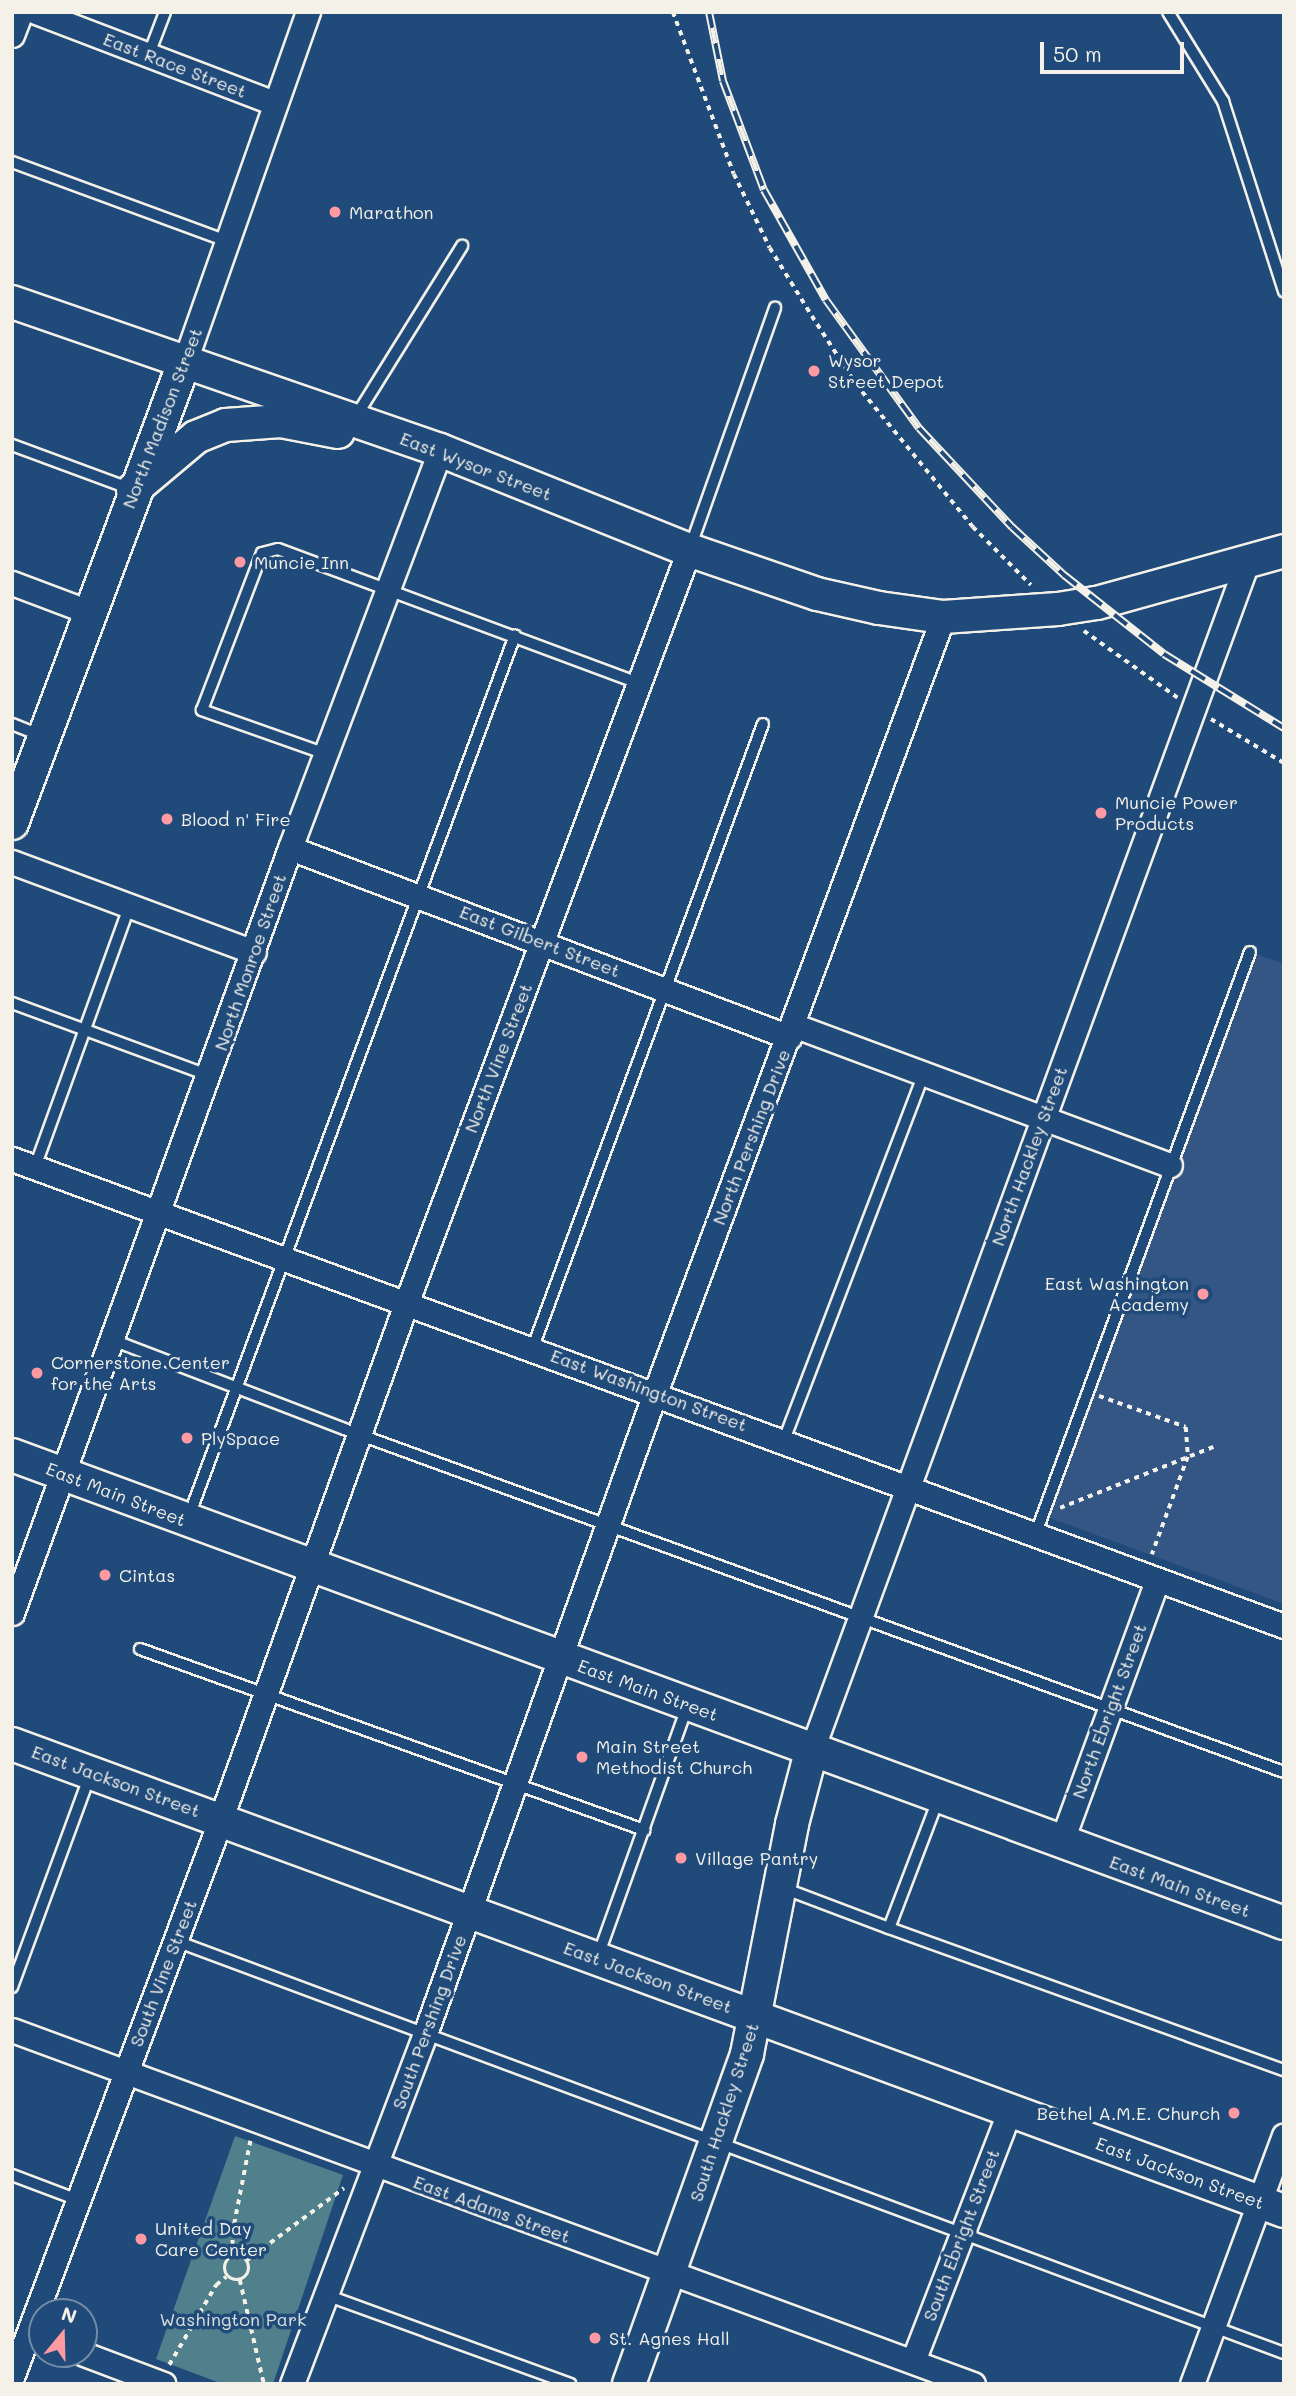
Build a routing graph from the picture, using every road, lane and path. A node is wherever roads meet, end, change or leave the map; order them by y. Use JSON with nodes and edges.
{"nodes":[{"id":1,"x":21,"y":12,"type":"edge"},
{"id":2,"x":36,"y":12,"type":"edge"},
{"id":3,"x":165,"y":12,"type":"edge"},
{"id":4,"x":308,"y":12,"type":"edge"},
{"id":5,"x":673,"y":12,"type":"edge"},
{"id":6,"x":1168,"y":12,"type":"edge"},
{"id":7,"x":12,"y":35,"type":"edge"},
{"id":8,"x":149,"y":54,"type":"junction"},
{"id":9,"x":274,"y":103,"type":"junction"},
{"id":10,"x":12,"y":162,"type":"edge"},
{"id":11,"x":229,"y":242,"type":"junction"},
{"id":12,"x":462,"y":246,"type":"dead end"},
{"id":13,"x":1284,"y":291,"type":"edge"},
{"id":14,"x":12,"y":302,"type":"edge"},
{"id":15,"x":775,"y":308,"type":"dead end"},
{"id":16,"x":184,"y":361,"type":"junction"},
{"id":17,"x":354,"y":421,"type":"junction"},
{"id":18,"x":401,"y":438,"type":"junction"},
{"id":19,"x":12,"y":445,"type":"edge"},
{"id":20,"x":440,"y":450,"type":"junction"},
{"id":21,"x":133,"y":490,"type":"junction"},
{"id":22,"x":689,"y":550,"type":"junction"},
{"id":23,"x":1284,"y":551,"type":"edge"},
{"id":24,"x":1248,"y":561,"type":"junction"},
{"id":25,"x":1023,"y":577,"type":"dead end"},
{"id":26,"x":12,"y":583,"type":"edge"},
{"id":27,"x":387,"y":587,"type":"junction"},
{"id":28,"x":89,"y":612,"type":"junction"},
{"id":29,"x":943,"y":617,"type":"junction"},
{"id":30,"x":515,"y":635,"type":"junction"},
{"id":31,"x":639,"y":683,"type":"junction"},
{"id":32,"x":12,"y":724,"type":"edge"},
{"id":33,"x":764,"y":724,"type":"dead end"},
{"id":34,"x":44,"y":737,"type":"junction"},
{"id":35,"x":326,"y":754,"type":"junction"},
{"id":36,"x":12,"y":823,"type":"edge"},
{"id":37,"x":290,"y":848,"type":"junction"},
{"id":38,"x":12,"y":862,"type":"edge"},
{"id":39,"x":418,"y":895,"type":"junction"},
{"id":40,"x":130,"y":905,"type":"junction"},
{"id":41,"x":542,"y":942,"type":"junction"},
{"id":42,"x":254,"y":952,"type":"junction"},
{"id":43,"x":1250,"y":952,"type":"dead end"},
{"id":44,"x":667,"y":990,"type":"junction"},
{"id":45,"x":12,"y":1003,"type":"edge"},
{"id":46,"x":84,"y":1030,"type":"junction"},
{"id":47,"x":791,"y":1031,"type":"junction"},
{"id":48,"x":924,"y":1072,"type":"junction"},
{"id":49,"x":210,"y":1076,"type":"junction"},
{"id":50,"x":1044,"y":1116,"type":"junction"},
{"id":51,"x":12,"y":1159,"type":"edge"},
{"id":52,"x":1170,"y":1165,"type":"junction"},
{"id":53,"x":35,"y":1167,"type":"junction"},
{"id":54,"x":160,"y":1213,"type":"junction"},
{"id":55,"x":287,"y":1258,"type":"junction"},
{"id":56,"x":407,"y":1301,"type":"junction"},
{"id":57,"x":110,"y":1339,"type":"junction"},
{"id":58,"x":533,"y":1347,"type":"junction"},
{"id":59,"x":237,"y":1388,"type":"junction"},
{"id":60,"x":1087,"y":1392,"type":"junction"},
{"id":61,"x":655,"y":1393,"type":"junction"},
{"id":62,"x":359,"y":1434,"type":"junction"},
{"id":63,"x":784,"y":1440,"type":"junction"},
{"id":64,"x":1213,"y":1447,"type":"dead end"},
{"id":65,"x":12,"y":1455,"type":"edge"},
{"id":66,"x":1188,"y":1457,"type":"junction"},
{"id":67,"x":62,"y":1474,"type":"junction"},
{"id":68,"x":906,"y":1486,"type":"junction"},
{"id":69,"x":187,"y":1521,"type":"junction"},
{"id":70,"x":1039,"y":1524,"type":"junction"},
{"id":71,"x":610,"y":1526,"type":"junction"},
{"id":72,"x":1152,"y":1555,"type":"dead end"},
{"id":73,"x":311,"y":1567,"type":"junction"},
{"id":74,"x":1157,"y":1580,"type":"junction"},
{"id":75,"x":12,"y":1614,"type":"edge"},
{"id":76,"x":859,"y":1614,"type":"junction"},
{"id":77,"x":1284,"y":1626,"type":"edge"},
{"id":78,"x":140,"y":1649,"type":"dead end"},
{"id":79,"x":560,"y":1658,"type":"junction"},
{"id":80,"x":265,"y":1697,"type":"junction"},
{"id":81,"x":688,"y":1706,"type":"junction"},
{"id":82,"x":1110,"y":1710,"type":"junction"},
{"id":83,"x":12,"y":1744,"type":"edge"},
{"id":84,"x":811,"y":1752,"type":"junction"},
{"id":85,"x":90,"y":1772,"type":"junction"},
{"id":86,"x":1284,"y":1772,"type":"edge"},
{"id":87,"x":516,"y":1784,"type":"junction"},
{"id":88,"x":939,"y":1797,"type":"junction"},
{"id":89,"x":221,"y":1818,"type":"junction"},
{"id":90,"x":645,"y":1830,"type":"junction"},
{"id":91,"x":1061,"y":1843,"type":"junction"},
{"id":92,"x":779,"y":1886,"type":"junction"},
{"id":93,"x":469,"y":1912,"type":"junction"},
{"id":94,"x":1284,"y":1923,"type":"edge"},
{"id":95,"x":888,"y":1928,"type":"junction"},
{"id":96,"x":176,"y":1941,"type":"junction"},
{"id":97,"x":597,"y":1959,"type":"junction"},
{"id":98,"x":12,"y":1987,"type":"edge"},
{"id":99,"x":757,"y":2017,"type":"junction"},
{"id":100,"x":12,"y":2030,"type":"edge"},
{"id":101,"x":425,"y":2034,"type":"junction"},
{"id":102,"x":1284,"y":2070,"type":"edge"},
{"id":103,"x":125,"y":2072,"type":"junction"},
{"id":104,"x":1010,"y":2110,"type":"junction"},
{"id":105,"x":1284,"y":2135,"type":"edge"},
{"id":106,"x":250,"y":2141,"type":"dead end"},
{"id":107,"x":718,"y":2141,"type":"junction"},
{"id":108,"x":374,"y":2165,"type":"junction"},
{"id":109,"x":12,"y":2175,"type":"edge"},
{"id":110,"x":346,"y":2187,"type":"dead end"},
{"id":111,"x":78,"y":2200,"type":"junction"},
{"id":112,"x":1272,"y":2206,"type":"edge"},
{"id":113,"x":961,"y":2235,"type":"junction"},
{"id":114,"x":233,"y":2255,"type":"junction"},
{"id":115,"x":246,"y":2261,"type":"junction"},
{"id":116,"x":667,"y":2274,"type":"junction"},
{"id":117,"x":226,"y":2277,"type":"junction"},
{"id":118,"x":240,"y":2280,"type":"junction"},
{"id":119,"x":326,"y":2295,"type":"junction"},
{"id":120,"x":41,"y":2298,"type":"edge"},
{"id":121,"x":1214,"y":2328,"type":"junction"},
{"id":122,"x":28,"y":2333,"type":"edge"},
{"id":123,"x":1284,"y":2353,"type":"edge"},
{"id":124,"x":98,"y":2358,"type":"edge"},
{"id":125,"x":913,"y":2361,"type":"junction"},
{"id":126,"x":166,"y":2375,"type":"edge"},
{"id":127,"x":12,"y":2377,"type":"edge"},
{"id":128,"x":264,"y":2384,"type":"edge"},
{"id":129,"x":292,"y":2384,"type":"edge"},
{"id":130,"x":570,"y":2384,"type":"edge"},
{"id":131,"x":629,"y":2384,"type":"edge"},
{"id":132,"x":973,"y":2384,"type":"edge"},
{"id":133,"x":1192,"y":2384,"type":"edge"}],
"edges":[{"from":1,"to":7,"type":"street"},
{"from":2,"to":8,"type":"street","name":"East Race Street"},
{"from":3,"to":8,"type":"lane"},
{"from":4,"to":9,"type":"street","name":"North Madison Street"},
{"from":5,"to":25,"type":"path"},
{"from":6,"to":13,"type":"lane"},
{"from":8,"to":9,"type":"street","name":"East Race Street"},
{"from":9,"to":11,"type":"street","name":"North Madison Street"},
{"from":10,"to":11,"type":"lane"},
{"from":11,"to":16,"type":"street","name":"North Madison Street"},
{"from":12,"to":17,"type":"lane"},
{"from":14,"to":16,"type":"main road","name":"East Wysor Street"},
{"from":15,"to":22,"type":"lane"},
{"from":16,"to":17,"type":"main road","name":"East Wysor Street"},
{"from":16,"to":21,"type":"main road","name":"North Madison Street"},
{"from":17,"to":18,"type":"main road","name":"East Wysor Street"},
{"from":18,"to":20,"type":"main road","name":"East Wysor Street"},
{"from":18,"to":21,"type":"main road"},
{"from":19,"to":21,"type":"lane"},
{"from":20,"to":22,"type":"main road","name":"East Wysor Street"},
{"from":20,"to":27,"type":"street","name":"North Monroe Street"},
{"from":21,"to":28,"type":"main road","name":"North Madison Street"},
{"from":22,"to":29,"type":"main road","name":"East Wysor Street"},
{"from":22,"to":31,"type":"street","name":"North Vine Street"},
{"from":23,"to":24,"type":"main road","name":"East Wysor Street"},
{"from":24,"to":29,"type":"main road","name":"East Wysor Street"},
{"from":24,"to":50,"type":"street","name":"North Hackley Street"},
{"from":26,"to":28,"type":"street"},
{"from":27,"to":30,"type":"lane"},
{"from":27,"to":35,"type":"street","name":"North Monroe Street"},
{"from":27,"to":35,"type":"lane"},
{"from":28,"to":34,"type":"main road","name":"North Madison Street"},
{"from":29,"to":47,"type":"street","name":"North Pershing Drive"},
{"from":30,"to":31,"type":"lane"},
{"from":30,"to":39,"type":"lane"},
{"from":31,"to":41,"type":"street","name":"North Vine Street"},
{"from":32,"to":34,"type":"lane"},
{"from":33,"to":44,"type":"lane"},
{"from":34,"to":36,"type":"main road","name":"North Madison Street"},
{"from":35,"to":37,"type":"street","name":"North Monroe Street"},
{"from":37,"to":39,"type":"street","name":"East Gilbert Street"},
{"from":37,"to":42,"type":"street","name":"North Monroe Street"},
{"from":38,"to":40,"type":"street"},
{"from":39,"to":41,"type":"street","name":"East Gilbert Street"},
{"from":39,"to":55,"type":"lane"},
{"from":40,"to":42,"type":"street"},
{"from":40,"to":46,"type":"lane"},
{"from":41,"to":44,"type":"street","name":"East Gilbert Street"},
{"from":41,"to":56,"type":"street","name":"North Vine Street"},
{"from":42,"to":49,"type":"street","name":"North Monroe Street"},
{"from":43,"to":52,"type":"lane"},
{"from":44,"to":47,"type":"street","name":"East Gilbert Street"},
{"from":44,"to":58,"type":"lane"},
{"from":45,"to":46,"type":"lane"},
{"from":46,"to":49,"type":"lane"},
{"from":46,"to":53,"type":"lane"},
{"from":47,"to":48,"type":"street","name":"East Gilbert Street"},
{"from":47,"to":61,"type":"street","name":"North Pershing Drive"},
{"from":48,"to":50,"type":"street","name":"East Gilbert Street"},
{"from":48,"to":63,"type":"lane"},
{"from":49,"to":54,"type":"street","name":"North Monroe Street"},
{"from":50,"to":52,"type":"street","name":"East Gilbert Street"},
{"from":50,"to":68,"type":"street","name":"North Hackley Street"},
{"from":51,"to":53,"type":"street","name":"East Washington Street"},
{"from":52,"to":60,"type":"lane"},
{"from":53,"to":54,"type":"street","name":"East Washington Street"},
{"from":54,"to":55,"type":"street","name":"East Washington Street"},
{"from":54,"to":57,"type":"street","name":"North Monroe Street"},
{"from":55,"to":56,"type":"street","name":"East Washington Street"},
{"from":55,"to":59,"type":"lane"},
{"from":56,"to":58,"type":"street","name":"East Washington Street"},
{"from":56,"to":62,"type":"street","name":"North Vine Street"},
{"from":57,"to":59,"type":"lane"},
{"from":57,"to":67,"type":"street","name":"North Monroe Street"},
{"from":58,"to":61,"type":"street","name":"East Washington Street"},
{"from":59,"to":62,"type":"lane"},
{"from":59,"to":69,"type":"lane"},
{"from":60,"to":66,"type":"path"},
{"from":60,"to":70,"type":"lane"},
{"from":61,"to":63,"type":"street","name":"East Washington Street"},
{"from":61,"to":71,"type":"street","name":"North Pershing Drive"},
{"from":62,"to":71,"type":"lane"},
{"from":62,"to":73,"type":"street","name":"North Vine Street"},
{"from":63,"to":68,"type":"street","name":"East Washington Street"},
{"from":64,"to":66,"type":"path"},
{"from":65,"to":67,"type":"main road","name":"East Main Street"},
{"from":66,"to":70,"type":"path"},
{"from":66,"to":72,"type":"path"},
{"from":67,"to":69,"type":"main road","name":"East Main Street"},
{"from":67,"to":75,"type":"street","name":"North Monroe Street"},
{"from":68,"to":70,"type":"street","name":"East Washington Street"},
{"from":68,"to":76,"type":"street","name":"North Hackley Street"},
{"from":69,"to":73,"type":"main road","name":"East Main Street"},
{"from":70,"to":74,"type":"street","name":"East Washington Street"},
{"from":71,"to":76,"type":"lane"},
{"from":71,"to":79,"type":"street","name":"North Pershing Drive"},
{"from":73,"to":79,"type":"main road","name":"East Main Street"},
{"from":73,"to":80,"type":"street","name":"South Vine Street"},
{"from":74,"to":77,"type":"street","name":"East Washington Street"},
{"from":74,"to":82,"type":"street","name":"North Ebright Street"},
{"from":76,"to":82,"type":"lane"},
{"from":76,"to":84,"type":"street","name":"North Hackley Street"},
{"from":78,"to":80,"type":"lane"},
{"from":79,"to":81,"type":"main road","name":"East Main Street"},
{"from":79,"to":87,"type":"street","name":"South Pershing Drive"},
{"from":80,"to":87,"type":"lane"},
{"from":80,"to":89,"type":"street","name":"South Vine Street"},
{"from":81,"to":84,"type":"main road","name":"East Main Street"},
{"from":81,"to":90,"type":"lane"},
{"from":82,"to":86,"type":"lane"},
{"from":82,"to":91,"type":"street","name":"North Ebright Street"},
{"from":83,"to":85,"type":"main road","name":"East Jackson Street"},
{"from":84,"to":88,"type":"main road","name":"East Main Street"},
{"from":84,"to":92,"type":"main road","name":"South Hackley Street"},
{"from":85,"to":89,"type":"main road","name":"East Jackson Street"},
{"from":85,"to":98,"type":"lane"},
{"from":87,"to":90,"type":"lane"},
{"from":87,"to":93,"type":"street","name":"South Pershing Drive"},
{"from":88,"to":91,"type":"main road","name":"East Main Street"},
{"from":88,"to":95,"type":"lane"},
{"from":89,"to":93,"type":"main road","name":"East Jackson Street"},
{"from":89,"to":96,"type":"street","name":"South Vine Street"},
{"from":90,"to":97,"type":"lane"},
{"from":91,"to":94,"type":"main road","name":"East Main Street"},
{"from":92,"to":95,"type":"lane"},
{"from":92,"to":99,"type":"main road","name":"South Hackley Street"},
{"from":93,"to":97,"type":"main road","name":"East Jackson Street"},
{"from":93,"to":101,"type":"street","name":"South Pershing Drive"},
{"from":95,"to":102,"type":"lane"},
{"from":96,"to":101,"type":"lane"},
{"from":96,"to":103,"type":"street","name":"South Vine Street"},
{"from":97,"to":99,"type":"main road","name":"East Jackson Street"},
{"from":99,"to":104,"type":"main road","name":"East Jackson Street"},
{"from":99,"to":107,"type":"main road","name":"South Hackley Street"},
{"from":100,"to":103,"type":"street","name":"East Adams Street"},
{"from":101,"to":107,"type":"lane"},
{"from":101,"to":108,"type":"street","name":"South Pershing Drive"},
{"from":103,"to":108,"type":"street","name":"East Adams Street"},
{"from":103,"to":111,"type":"street","name":"South Vine Street"},
{"from":104,"to":112,"type":"main road","name":"East Jackson Street"},
{"from":104,"to":113,"type":"street","name":"South Ebright Street"},
{"from":105,"to":112,"type":"street"},
{"from":106,"to":114,"type":"path"},
{"from":107,"to":113,"type":"lane"},
{"from":107,"to":116,"type":"main road","name":"South Hackley Street"},
{"from":108,"to":116,"type":"street","name":"East Adams Street"},
{"from":108,"to":119,"type":"street","name":"South Pershing Drive"},
{"from":109,"to":111,"type":"lane"},
{"from":110,"to":115,"type":"path"},
{"from":111,"to":120,"type":"street","name":"South Vine Street"},
{"from":112,"to":121,"type":"street"},
{"from":113,"to":121,"type":"lane"},
{"from":113,"to":125,"type":"street","name":"South Ebright Street"},
{"from":114,"to":115,"type":"path"},
{"from":114,"to":117,"type":"path"},
{"from":115,"to":118,"type":"path"},
{"from":116,"to":125,"type":"street","name":"East Adams Street"},
{"from":116,"to":131,"type":"main road","name":"South Hackley Street"},
{"from":117,"to":118,"type":"path"},
{"from":117,"to":126,"type":"path"},
{"from":118,"to":128,"type":"path"},
{"from":119,"to":129,"type":"street","name":"South Pershing Drive"},
{"from":119,"to":130,"type":"lane"},
{"from":121,"to":123,"type":"lane"},
{"from":121,"to":133,"type":"street"},
{"from":122,"to":127,"type":"street","name":"South Vine Street"},
{"from":124,"to":126,"type":"street"},
{"from":125,"to":132,"type":"street","name":"East Adams Street"}]}
